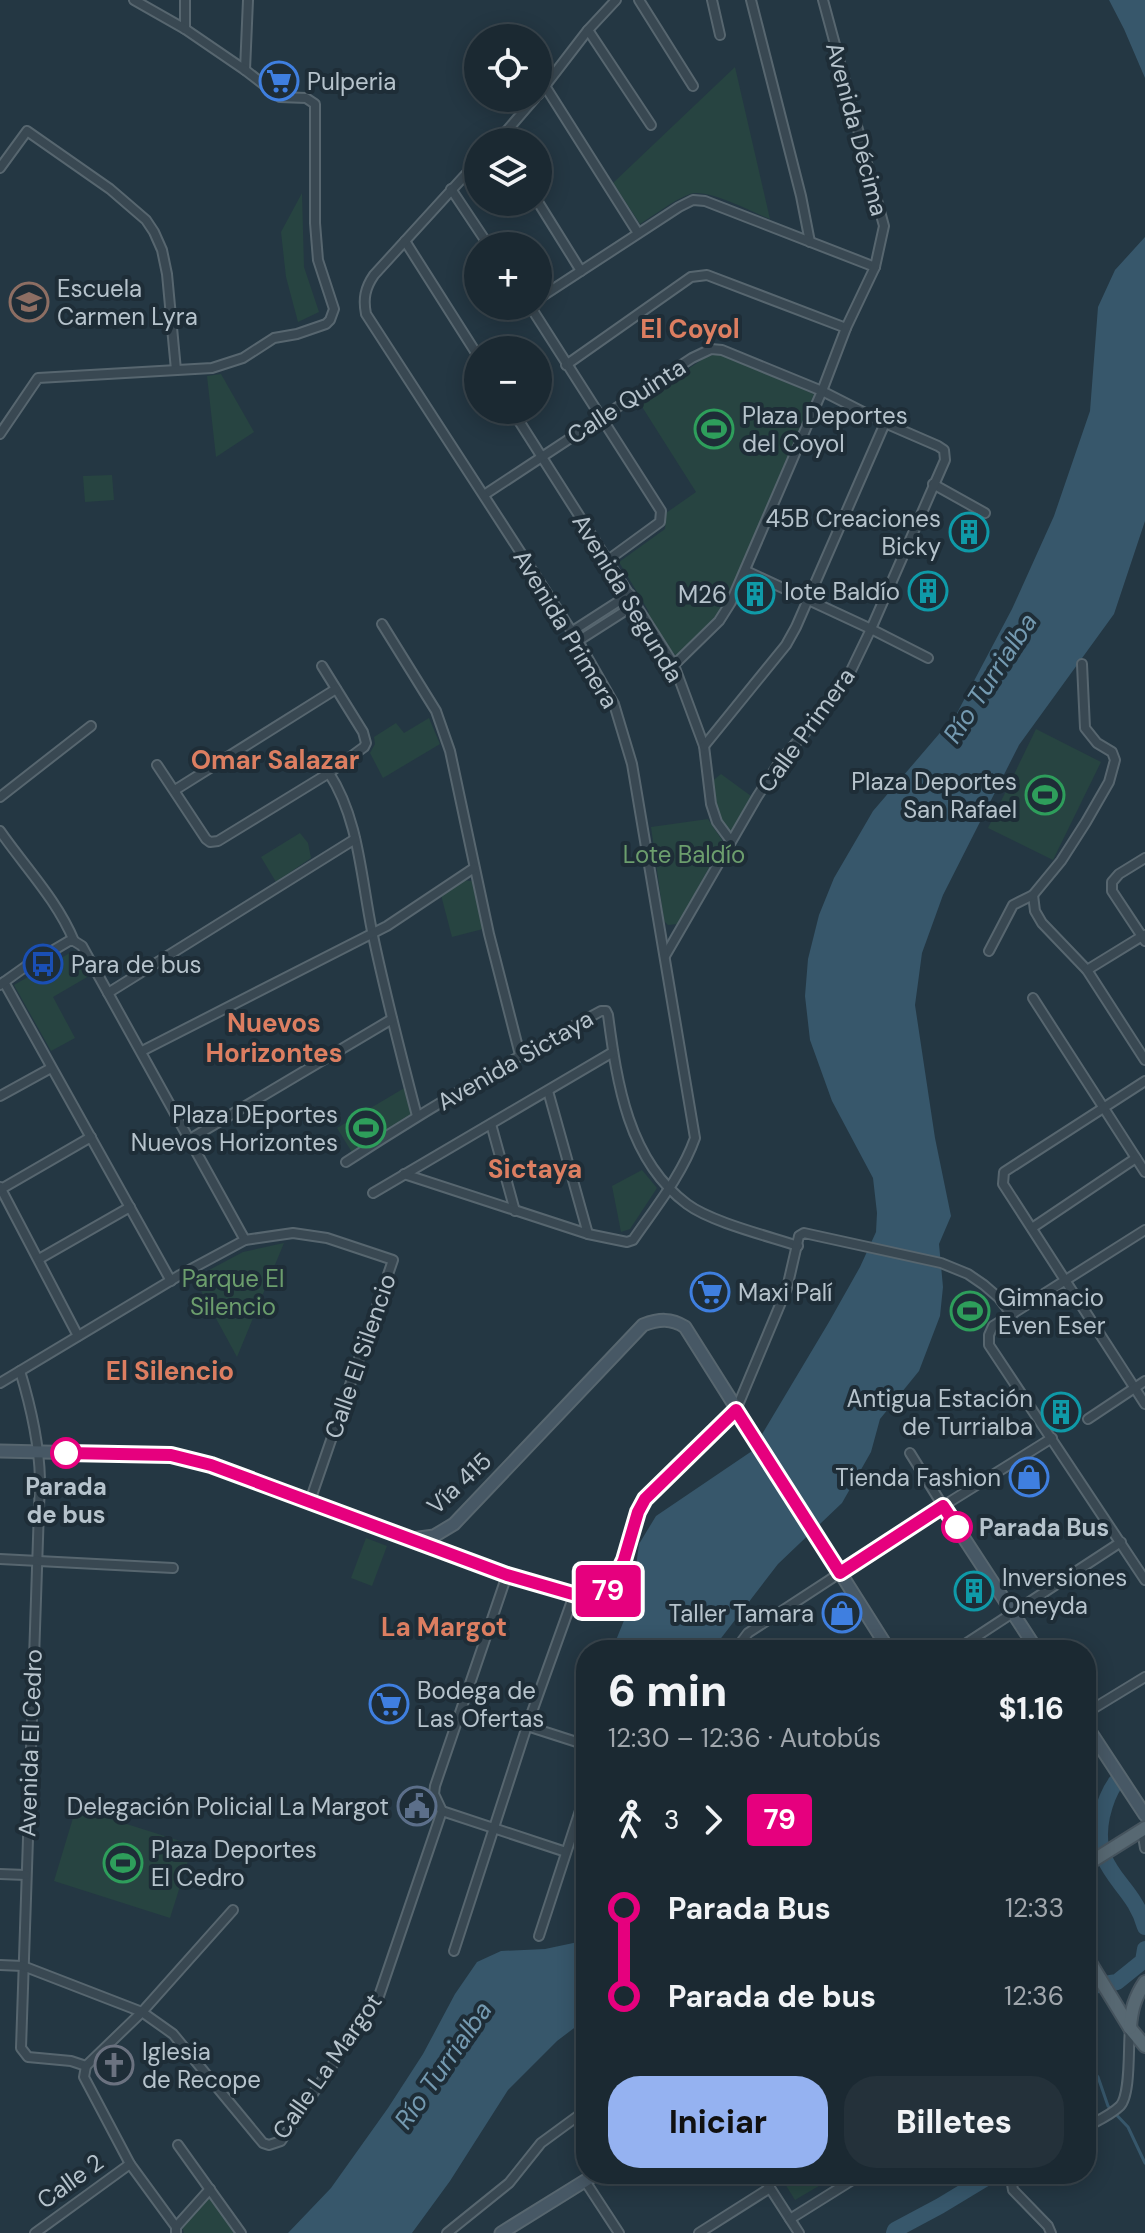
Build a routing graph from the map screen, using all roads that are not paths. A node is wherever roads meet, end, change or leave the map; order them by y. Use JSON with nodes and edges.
{"nodes":[{"id":1,"x":134,"y":0,"type":"edge"},
{"id":2,"x":185,"y":0,"type":"edge"},
{"id":3,"x":248,"y":0,"type":"edge"},
{"id":4,"x":616,"y":0,"type":"edge"},
{"id":5,"x":639,"y":0,"type":"edge"},
{"id":6,"x":712,"y":0,"type":"edge"},
{"id":7,"x":751,"y":0,"type":"edge"},
{"id":8,"x":823,"y":0,"type":"edge"},
{"id":9,"x":185,"y":29,"type":"junction"},
{"id":10,"x":588,"y":30,"type":"junction"},
{"id":11,"x":720,"y":35,"type":"dead end"},
{"id":12,"x":245,"y":70,"type":"junction"},
{"id":13,"x":552,"y":77,"type":"edge"},
{"id":14,"x":693,"y":86,"type":"dead end"},
{"id":15,"x":552,"y":97,"type":"edge"},
{"id":16,"x":523,"y":112,"type":"edge"},
{"id":17,"x":651,"y":125,"type":"dead end"},
{"id":18,"x":510,"y":128,"type":"edge"},
{"id":19,"x":0,"y":168,"type":"edge"},
{"id":20,"x":464,"y":176,"type":"edge"},
{"id":21,"x":451,"y":189,"type":"junction"},
{"id":22,"x":547,"y":216,"type":"edge"},
{"id":23,"x":480,"y":232,"type":"edge"},
{"id":24,"x":638,"y":233,"type":"junction"},
{"id":25,"x":405,"y":241,"type":"junction"},
{"id":26,"x":810,"y":242,"type":"junction"},
{"id":27,"x":875,"y":267,"type":"junction"},
{"id":28,"x":581,"y":271,"type":"junction"},
{"id":29,"x":552,"y":290,"type":"edge"},
{"id":30,"x":539,"y":320,"type":"edge"},
{"id":31,"x":846,"y":328,"type":"junction"},
{"id":32,"x":465,"y":336,"type":"edge"},
{"id":33,"x":566,"y":365,"type":"junction"},
{"id":34,"x":176,"y":370,"type":"junction"},
{"id":35,"x":822,"y":391,"type":"junction"},
{"id":36,"x":600,"y":418,"type":"junction"},
{"id":37,"x":885,"y":423,"type":"junction"},
{"id":38,"x":521,"y":424,"type":"edge"},
{"id":39,"x":0,"y":434,"type":"edge"},
{"id":40,"x":541,"y":456,"type":"junction"},
{"id":41,"x":933,"y":484,"type":"junction"},
{"id":42,"x":484,"y":495,"type":"junction"},
{"id":43,"x":985,"y":513,"type":"dead end"},
{"id":44,"x":608,"y":560,"type":"junction"},
{"id":45,"x":746,"y":571,"type":"junction"},
{"id":46,"x":630,"y":594,"type":"junction"},
{"id":47,"x":808,"y":599,"type":"junction"},
{"id":48,"x":636,"y":604,"type":"junction"},
{"id":49,"x":382,"y":624,"type":"dead end"},
{"id":50,"x":871,"y":629,"type":"junction"},
{"id":51,"x":571,"y":632,"type":"junction"},
{"id":52,"x":578,"y":641,"type":"junction"},
{"id":53,"x":928,"y":658,"type":"dead end"},
{"id":54,"x":1082,"y":664,"type":"dead end"},
{"id":55,"x":674,"y":665,"type":"junction"},
{"id":56,"x":322,"y":666,"type":"dead end"},
{"id":57,"x":336,"y":689,"type":"junction"},
{"id":58,"x":91,"y":726,"type":"dead end"},
{"id":59,"x":704,"y":746,"type":"junction"},
{"id":60,"x":157,"y":765,"type":"dead end"},
{"id":61,"x":329,"y":773,"type":"junction"},
{"id":62,"x":175,"y":790,"type":"junction"},
{"id":63,"x":0,"y":797,"type":"edge"},
{"id":64,"x":0,"y":831,"type":"edge"},
{"id":65,"x":355,"y":839,"type":"junction"},
{"id":66,"x":731,"y":841,"type":"junction"},
{"id":67,"x":1145,"y":858,"type":"edge"},
{"id":68,"x":474,"y":868,"type":"junction"},
{"id":69,"x":1033,"y":895,"type":"junction"},
{"id":70,"x":372,"y":933,"type":"junction"},
{"id":71,"x":1144,"y":937,"type":"edge"},
{"id":72,"x":74,"y":941,"type":"junction"},
{"id":73,"x":989,"y":951,"type":"dead end"},
{"id":74,"x":664,"y":956,"type":"junction"},
{"id":75,"x":1087,"y":970,"type":"junction"},
{"id":76,"x":2,"y":984,"type":"edge"},
{"id":77,"x":108,"y":993,"type":"junction"},
{"id":78,"x":1033,"y":998,"type":"dead end"},
{"id":79,"x":392,"y":1019,"type":"junction"},
{"id":80,"x":142,"y":1051,"type":"junction"},
{"id":81,"x":613,"y":1052,"type":"junction"},
{"id":82,"x":520,"y":1055,"type":"junction"},
{"id":83,"x":1145,"y":1060,"type":"edge"},
{"id":84,"x":51,"y":1068,"type":"junction"},
{"id":85,"x":1145,"y":1081,"type":"edge"},
{"id":86,"x":548,"y":1091,"type":"junction"},
{"id":87,"x":0,"y":1096,"type":"edge"},
{"id":88,"x":1104,"y":1108,"type":"junction"},
{"id":89,"x":417,"y":1116,"type":"junction"},
{"id":90,"x":491,"y":1124,"type":"junction"},
{"id":91,"x":91,"y":1137,"type":"junction"},
{"id":92,"x":190,"y":1139,"type":"junction"},
{"id":93,"x":1136,"y":1158,"type":"junction"},
{"id":94,"x":346,"y":1162,"type":"dead end"},
{"id":95,"x":1145,"y":1172,"type":"edge"},
{"id":96,"x":404,"y":1174,"type":"junction"},
{"id":97,"x":669,"y":1187,"type":"junction"},
{"id":98,"x":0,"y":1188,"type":"edge"},
{"id":99,"x":373,"y":1193,"type":"dead end"},
{"id":100,"x":130,"y":1207,"type":"junction"},
{"id":101,"x":515,"y":1211,"type":"junction"},
{"id":102,"x":1032,"y":1228,"type":"junction"},
{"id":103,"x":1145,"y":1230,"type":"edge"},
{"id":104,"x":588,"y":1234,"type":"junction"},
{"id":105,"x":245,"y":1240,"type":"junction"},
{"id":106,"x":798,"y":1246,"type":"junction"},
{"id":107,"x":39,"y":1259,"type":"junction"},
{"id":108,"x":1065,"y":1279,"type":"junction"},
{"id":109,"x":171,"y":1281,"type":"junction"},
{"id":110,"x":1012,"y":1315,"type":"junction"},
{"id":111,"x":78,"y":1336,"type":"junction"},
{"id":112,"x":20,"y":1371,"type":"junction"},
{"id":113,"x":1145,"y":1381,"type":"edge"},
{"id":114,"x":0,"y":1383,"type":"edge"},
{"id":115,"x":1135,"y":1388,"type":"junction"},
{"id":116,"x":1145,"y":1404,"type":"edge"},
{"id":117,"x":736,"y":1410,"type":"junction"},
{"id":118,"x":1088,"y":1419,"type":"dead end"},
{"id":119,"x":1052,"y":1438,"type":"junction"},
{"id":120,"x":0,"y":1451,"type":"edge"},
{"id":121,"x":39,"y":1452,"type":"junction"},
{"id":122,"x":910,"y":1453,"type":"dead end"},
{"id":123,"x":310,"y":1501,"type":"junction"},
{"id":124,"x":943,"y":1506,"type":"junction"},
{"id":125,"x":412,"y":1539,"type":"junction"},
{"id":126,"x":1121,"y":1542,"type":"junction"},
{"id":127,"x":0,"y":1559,"type":"edge"},
{"id":128,"x":37,"y":1559,"type":"junction"},
{"id":129,"x":173,"y":1568,"type":"dead end"},
{"id":130,"x":840,"y":1573,"type":"junction"},
{"id":131,"x":507,"y":1575,"type":"junction"},
{"id":132,"x":1145,"y":1580,"type":"edge"},
{"id":133,"x":574,"y":1595,"type":"junction"},
{"id":134,"x":1013,"y":1613,"type":"junction"},
{"id":135,"x":745,"y":1640,"type":"edge"},
{"id":136,"x":883,"y":1640,"type":"edge"},
{"id":137,"x":971,"y":1640,"type":"edge"},
{"id":138,"x":1031,"y":1640,"type":"edge"},
{"id":139,"x":1145,"y":1677,"type":"edge"},
{"id":140,"x":1096,"y":1707,"type":"edge"},
{"id":141,"x":527,"y":1726,"type":"junction"},
{"id":142,"x":1096,"y":1740,"type":"edge"},
{"id":143,"x":576,"y":1742,"type":"edge"},
{"id":144,"x":442,"y":1811,"type":"junction"},
{"id":145,"x":1145,"y":1815,"type":"edge"},
{"id":146,"x":576,"y":1822,"type":"edge"},
{"id":147,"x":492,"y":1828,"type":"junction"},
{"id":148,"x":1144,"y":1829,"type":"edge"},
{"id":149,"x":1145,"y":1848,"type":"edge"},
{"id":150,"x":566,"y":1852,"type":"junction"},
{"id":151,"x":1096,"y":1858,"type":"edge"},
{"id":152,"x":0,"y":1874,"type":"edge"},
{"id":153,"x":26,"y":1875,"type":"junction"},
{"id":154,"x":233,"y":1910,"type":"dead end"},
{"id":155,"x":539,"y":1936,"type":"dead end"},
{"id":156,"x":454,"y":1951,"type":"dead end"},
{"id":157,"x":0,"y":1965,"type":"edge"},
{"id":158,"x":23,"y":1966,"type":"junction"},
{"id":159,"x":1096,"y":1972,"type":"edge"},
{"id":160,"x":1145,"y":1982,"type":"edge"},
{"id":161,"x":142,"y":2012,"type":"junction"},
{"id":162,"x":1130,"y":2028,"type":"junction"},
{"id":163,"x":1145,"y":2046,"type":"edge"},
{"id":164,"x":86,"y":2066,"type":"junction"},
{"id":165,"x":576,"y":2117,"type":"edge"},
{"id":166,"x":1096,"y":2121,"type":"edge"},
{"id":167,"x":178,"y":2145,"type":"dead end"},
{"id":168,"x":130,"y":2164,"type":"junction"},
{"id":169,"x":579,"y":2184,"type":"edge"},
{"id":170,"x":594,"y":2184,"type":"edge"},
{"id":171,"x":767,"y":2184,"type":"edge"},
{"id":172,"x":846,"y":2184,"type":"edge"},
{"id":173,"x":1012,"y":2184,"type":"edge"},
{"id":174,"x":770,"y":2188,"type":"junction"},
{"id":175,"x":210,"y":2189,"type":"junction"},
{"id":176,"x":790,"y":2219,"type":"junction"},
{"id":177,"x":176,"y":2230,"type":"edge"},
{"id":178,"x":35,"y":2233,"type":"edge"},
{"id":179,"x":241,"y":2233,"type":"edge"},
{"id":180,"x":447,"y":2233,"type":"edge"},
{"id":181,"x":501,"y":2233,"type":"edge"},
{"id":182,"x":619,"y":2233,"type":"edge"},
{"id":183,"x":699,"y":2233,"type":"edge"},
{"id":184,"x":799,"y":2233,"type":"edge"},
{"id":185,"x":1051,"y":2233,"type":"edge"}],
"edges":[{"from":1,"to":9,"type":"street"},
{"from":2,"to":9,"type":"street"},
{"from":3,"to":12,"type":"street"},
{"from":4,"to":10,"type":"street"},
{"from":5,"to":14,"type":"street"},
{"from":6,"to":11,"type":"street"},
{"from":7,"to":26,"type":"street"},
{"from":8,"to":27,"type":"street","name":"Avenida Décima"},
{"from":9,"to":12,"type":"street"},
{"from":10,"to":13,"type":"street"},
{"from":10,"to":17,"type":"street"},
{"from":12,"to":34,"type":"street"},
{"from":15,"to":24,"type":"street"},
{"from":16,"to":18,"type":"street"},
{"from":19,"to":34,"type":"street"},
{"from":20,"to":21,"type":"street"},
{"from":21,"to":23,"type":"street"},
{"from":21,"to":25,"type":"street"},
{"from":22,"to":28,"type":"street"},
{"from":24,"to":26,"type":"street"},
{"from":24,"to":28,"type":"street"},
{"from":25,"to":32,"type":"street"},
{"from":25,"to":42,"type":"street","name":"Avenida Primera"},
{"from":26,"to":27,"type":"street"},
{"from":27,"to":31,"type":"street","name":"Avenida Décima"},
{"from":28,"to":29,"type":"street"},
{"from":30,"to":33,"type":"street"},
{"from":31,"to":33,"type":"street"},
{"from":31,"to":35,"type":"street","name":"Avenida Décima"},
{"from":33,"to":36,"type":"street"},
{"from":34,"to":39,"type":"street"},
{"from":35,"to":36,"type":"street","name":"Calle Quinta"},
{"from":35,"to":37,"type":"street"},
{"from":35,"to":45,"type":"street","name":"Avenida Décima"},
{"from":36,"to":40,"type":"street","name":"Calle Quinta"},
{"from":36,"to":44,"type":"street"},
{"from":37,"to":41,"type":"street","name":"Calle Primera"},
{"from":37,"to":47,"type":"street"},
{"from":38,"to":40,"type":"street","name":"Avenida Segunda"},
{"from":40,"to":42,"type":"street","name":"Calle Quinta"},
{"from":40,"to":44,"type":"street","name":"Avenida Segunda"},
{"from":41,"to":43,"type":"street"},
{"from":41,"to":50,"type":"street","name":"Calle Primera"},
{"from":42,"to":51,"type":"street","name":"Avenida Primera"},
{"from":44,"to":46,"type":"street","name":"Avenida Segunda"},
{"from":45,"to":47,"type":"street"},
{"from":45,"to":55,"type":"street","name":"Avenida Décima"},
{"from":46,"to":48,"type":"street","name":"Avenida Segunda"},
{"from":46,"to":51,"type":"street"},
{"from":47,"to":50,"type":"street"},
{"from":47,"to":59,"type":"street"},
{"from":48,"to":52,"type":"street"},
{"from":48,"to":55,"type":"street","name":"Avenida Segunda"},
{"from":49,"to":68,"type":"street"},
{"from":50,"to":53,"type":"street"},
{"from":50,"to":66,"type":"street","name":"Calle Primera"},
{"from":51,"to":52,"type":"street","name":"Avenida Primera"},
{"from":52,"to":74,"type":"street","name":"Avenida Primera"},
{"from":54,"to":69,"type":"street"},
{"from":55,"to":59,"type":"street","name":"Avenida Segunda"},
{"from":56,"to":57,"type":"street"},
{"from":57,"to":61,"type":"street"},
{"from":57,"to":62,"type":"street"},
{"from":58,"to":63,"type":"street"},
{"from":59,"to":66,"type":"street","name":"Avenida Segunda"},
{"from":60,"to":62,"type":"street"},
{"from":61,"to":62,"type":"street"},
{"from":61,"to":65,"type":"street"},
{"from":64,"to":72,"type":"street"},
{"from":65,"to":70,"type":"street"},
{"from":65,"to":77,"type":"street"},
{"from":66,"to":74,"type":"street","name":"Calle Primera"},
{"from":67,"to":71,"type":"street"},
{"from":68,"to":70,"type":"street"},
{"from":68,"to":82,"type":"street"},
{"from":69,"to":73,"type":"street"},
{"from":69,"to":75,"type":"street"},
{"from":70,"to":79,"type":"street"},
{"from":70,"to":80,"type":"street"},
{"from":71,"to":75,"type":"street"},
{"from":72,"to":76,"type":"street"},
{"from":72,"to":77,"type":"street"},
{"from":74,"to":97,"type":"street","name":"Avenida Primera"},
{"from":75,"to":83,"type":"street"},
{"from":76,"to":84,"type":"street"},
{"from":77,"to":80,"type":"street"},
{"from":78,"to":88,"type":"street"},
{"from":79,"to":89,"type":"street"},
{"from":79,"to":92,"type":"street"},
{"from":80,"to":92,"type":"street"},
{"from":81,"to":82,"type":"street","name":"Avenida Sictaya"},
{"from":81,"to":86,"type":"street"},
{"from":81,"to":97,"type":"street","name":"Avenida Sictaya"},
{"from":82,"to":89,"type":"street","name":"Avenida Sictaya"},
{"from":84,"to":87,"type":"street"},
{"from":84,"to":91,"type":"street"},
{"from":85,"to":88,"type":"street"},
{"from":86,"to":90,"type":"street"},
{"from":86,"to":104,"type":"street"},
{"from":88,"to":93,"type":"street"},
{"from":88,"to":102,"type":"street"},
{"from":89,"to":94,"type":"street","name":"Avenida Sictaya"},
{"from":90,"to":96,"type":"street"},
{"from":90,"to":101,"type":"street"},
{"from":91,"to":98,"type":"street"},
{"from":91,"to":100,"type":"street"},
{"from":92,"to":105,"type":"street"},
{"from":93,"to":95,"type":"street"},
{"from":93,"to":102,"type":"street"},
{"from":96,"to":99,"type":"street"},
{"from":96,"to":101,"type":"street"},
{"from":97,"to":104,"type":"street","name":"Avenida Primera"},
{"from":97,"to":106,"type":"street","name":"Avenida Sictaya"},
{"from":98,"to":107,"type":"street"},
{"from":100,"to":107,"type":"street"},
{"from":100,"to":109,"type":"street"},
{"from":101,"to":104,"type":"street"},
{"from":102,"to":108,"type":"street"},
{"from":103,"to":108,"type":"street"},
{"from":105,"to":109,"type":"street","name":"Calle El Silencio"},
{"from":105,"to":123,"type":"street","name":"Calle El Silencio"},
{"from":106,"to":110,"type":"street"},
{"from":106,"to":117,"type":"street"},
{"from":107,"to":111,"type":"street"},
{"from":108,"to":110,"type":"street"},
{"from":108,"to":115,"type":"street"},
{"from":109,"to":111,"type":"street","name":"Calle El Silencio"},
{"from":110,"to":119,"type":"street"},
{"from":111,"to":112,"type":"street","name":"Calle El Silencio"},
{"from":112,"to":114,"type":"street","name":"Calle El Silencio"},
{"from":112,"to":121,"type":"street","name":"Avenida El Cedro"},
{"from":113,"to":115,"type":"street"},
{"from":115,"to":116,"type":"street"},
{"from":115,"to":118,"type":"street"},
{"from":117,"to":125,"type":"street","name":"Vía 415"},
{"from":117,"to":130,"type":"street","name":"Vía 415"},
{"from":117,"to":133,"type":"street"},
{"from":119,"to":124,"type":"street"},
{"from":119,"to":126,"type":"street"},
{"from":120,"to":121,"type":"street","name":"Vía 415"},
{"from":121,"to":123,"type":"street","name":"Vía 415"},
{"from":121,"to":128,"type":"street","name":"Avenida El Cedro"},
{"from":122,"to":124,"type":"street"},
{"from":123,"to":125,"type":"street","name":"Vía 415"},
{"from":124,"to":130,"type":"street"},
{"from":124,"to":134,"type":"street"},
{"from":125,"to":131,"type":"street"},
{"from":126,"to":132,"type":"street"},
{"from":126,"to":134,"type":"street"},
{"from":127,"to":128,"type":"street"},
{"from":128,"to":129,"type":"street"},
{"from":128,"to":153,"type":"street","name":"Avenida El Cedro"},
{"from":130,"to":135,"type":"street"},
{"from":130,"to":136,"type":"street","name":"Vía 415"},
{"from":131,"to":133,"type":"street"},
{"from":131,"to":144,"type":"street","name":"Calle La Margot"},
{"from":133,"to":141,"type":"street"},
{"from":134,"to":137,"type":"street"},
{"from":134,"to":138,"type":"street"},
{"from":139,"to":140,"type":"street"},
{"from":141,"to":143,"type":"street"},
{"from":141,"to":147,"type":"street"},
{"from":142,"to":145,"type":"street"},
{"from":144,"to":147,"type":"street"},
{"from":144,"to":161,"type":"street","name":"Calle La Margot"},
{"from":146,"to":150,"type":"street"},
{"from":147,"to":150,"type":"street"},
{"from":147,"to":156,"type":"street"},
{"from":148,"to":149,"type":"street"},
{"from":148,"to":151,"type":"main road"},
{"from":150,"to":155,"type":"street"},
{"from":152,"to":153,"type":"street"},
{"from":153,"to":158,"type":"street","name":"Avenida El Cedro"},
{"from":154,"to":161,"type":"street"},
{"from":157,"to":158,"type":"street","name":"Calle La Margot"},
{"from":158,"to":161,"type":"street","name":"Calle La Margot"},
{"from":158,"to":164,"type":"street","name":"Avenida El Cedro"},
{"from":159,"to":162,"type":"main road"},
{"from":160,"to":162,"type":"main road"},
{"from":161,"to":164,"type":"street"},
{"from":162,"to":163,"type":"main road"},
{"from":162,"to":166,"type":"street"},
{"from":164,"to":168,"type":"street"},
{"from":165,"to":180,"type":"street"},
{"from":167,"to":175,"type":"street"},
{"from":168,"to":177,"type":"street"},
{"from":168,"to":178,"type":"street","name":"Calle 2"},
{"from":169,"to":181,"type":"street"},
{"from":170,"to":182,"type":"street"},
{"from":171,"to":174,"type":"street"},
{"from":172,"to":176,"type":"street"},
{"from":173,"to":185,"type":"street"},
{"from":174,"to":176,"type":"street"},
{"from":174,"to":183,"type":"street"},
{"from":175,"to":177,"type":"street"},
{"from":175,"to":179,"type":"street"},
{"from":176,"to":184,"type":"street"}]}
